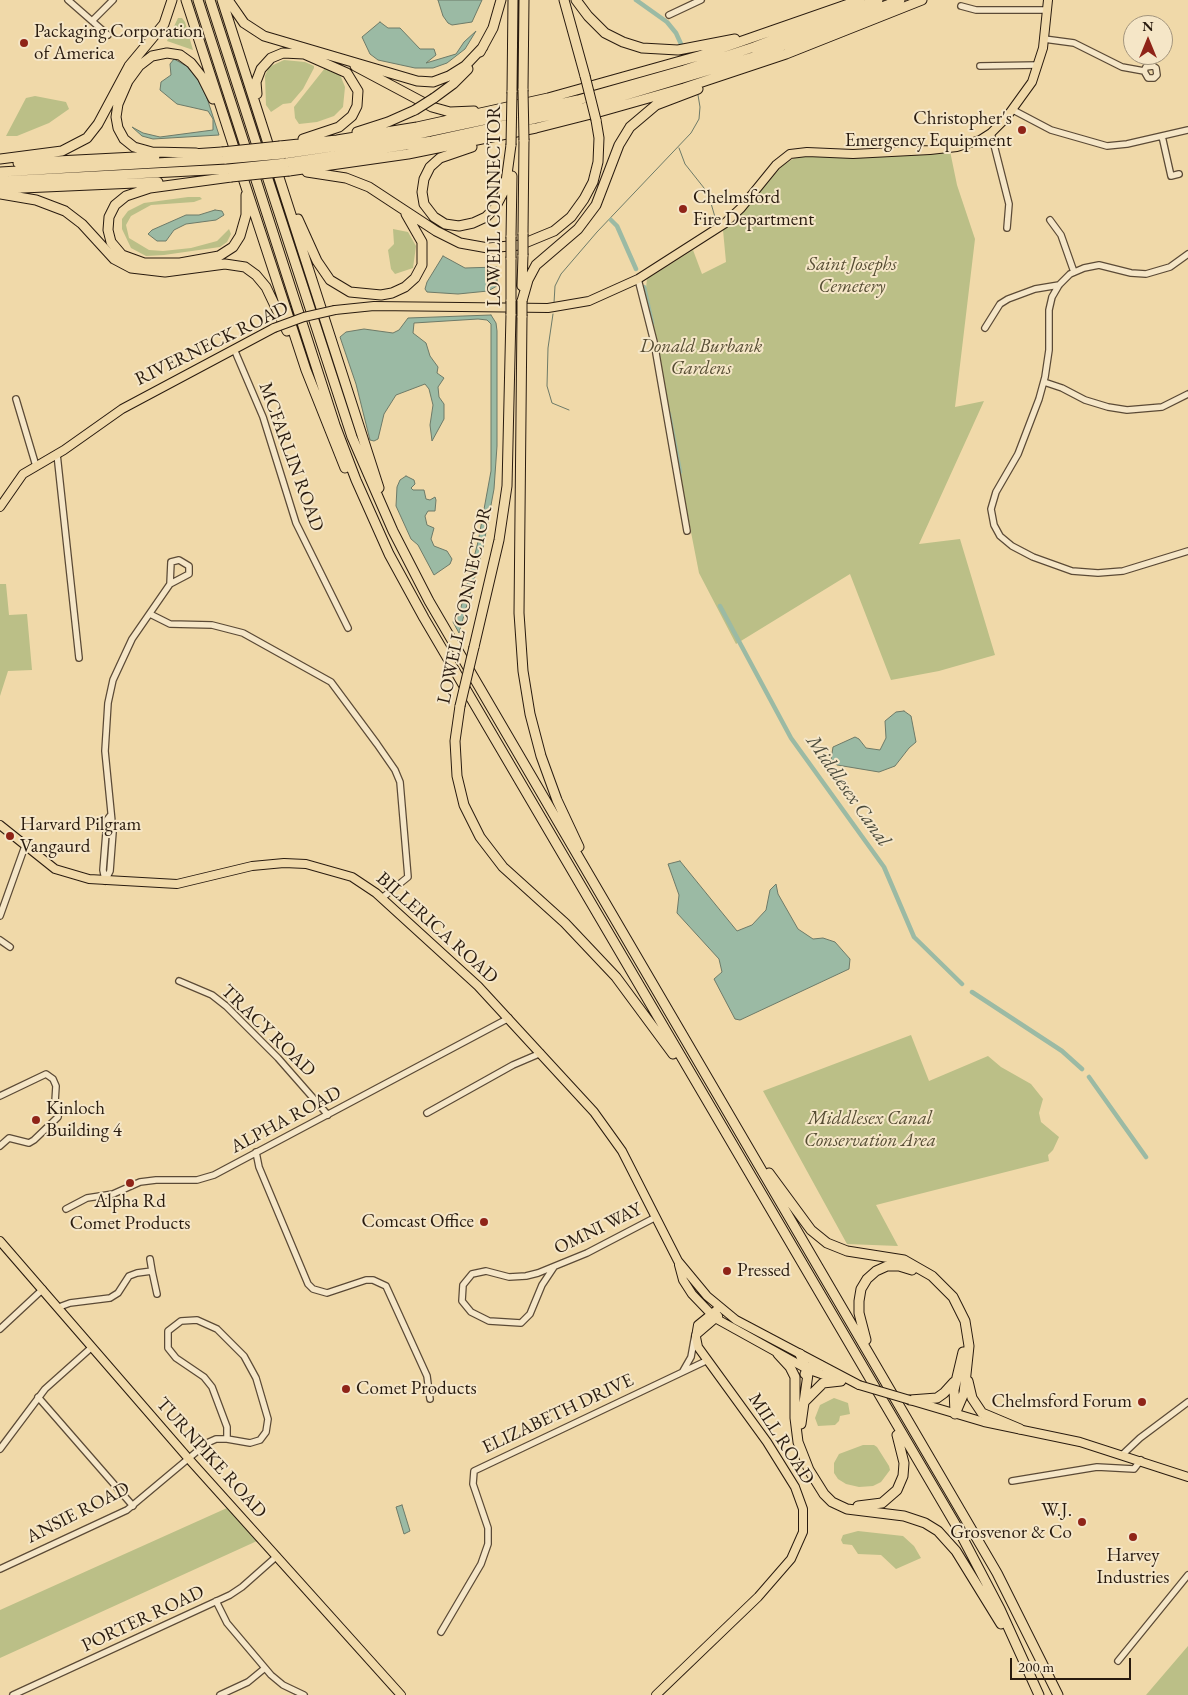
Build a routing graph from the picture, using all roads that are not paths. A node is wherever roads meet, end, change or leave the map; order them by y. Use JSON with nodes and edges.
{"nodes":[{"id":1,"x":68,"y":0,"type":"edge"},
{"id":2,"x":113,"y":0,"type":"edge"},
{"id":3,"x":172,"y":0,"type":"edge"},
{"id":4,"x":186,"y":0,"type":"edge"},
{"id":5,"x":198,"y":0,"type":"edge"},
{"id":6,"x":210,"y":0,"type":"edge"},
{"id":7,"x":222,"y":0,"type":"edge"},
{"id":8,"x":228,"y":0,"type":"edge"},
{"id":9,"x":501,"y":0,"type":"edge"},
{"id":10,"x":513,"y":0,"type":"edge"},
{"id":11,"x":524,"y":0,"type":"edge"},
{"id":12,"x":564,"y":0,"type":"edge"},
{"id":13,"x":576,"y":0,"type":"edge"},
{"id":14,"x":701,"y":0,"type":"edge"},
{"id":15,"x":860,"y":0,"type":"edge"},
{"id":16,"x":878,"y":0,"type":"edge"},
{"id":17,"x":900,"y":0,"type":"edge"},
{"id":18,"x":922,"y":0,"type":"edge"},
{"id":19,"x":1048,"y":0,"type":"edge"},
{"id":20,"x":961,"y":6,"type":"dead end"},
{"id":21,"x":1047,"y":10,"type":"junction"},
{"id":22,"x":669,"y":15,"type":"dead end"},
{"id":23,"x":92,"y":21,"type":"junction"},
{"id":24,"x":781,"y":28,"type":"junction"},
{"id":25,"x":108,"y":35,"type":"dead end"},
{"id":26,"x":1044,"y":39,"type":"junction"},
{"id":27,"x":483,"y":47,"type":"junction"},
{"id":28,"x":318,"y":50,"type":"junction"},
{"id":29,"x":786,"y":54,"type":"junction"},
{"id":30,"x":1038,"y":65,"type":"junction"},
{"id":31,"x":980,"y":66,"type":"dead end"},
{"id":32,"x":1144,"y":71,"type":"dead end"},
{"id":33,"x":548,"y":98,"type":"junction"},
{"id":34,"x":1013,"y":110,"type":"junction"},
{"id":35,"x":259,"y":112,"type":"junction"},
{"id":36,"x":536,"y":128,"type":"junction"},
{"id":37,"x":1188,"y":130,"type":"edge"},
{"id":38,"x":991,"y":133,"type":"junction"},
{"id":39,"x":1162,"y":136,"type":"junction"},
{"id":40,"x":306,"y":143,"type":"junction"},
{"id":41,"x":233,"y":145,"type":"junction"},
{"id":42,"x":512,"y":145,"type":"junction"},
{"id":43,"x":196,"y":154,"type":"junction"},
{"id":44,"x":284,"y":158,"type":"junction"},
{"id":45,"x":0,"y":160,"type":"edge"},
{"id":46,"x":0,"y":163,"type":"edge"},
{"id":47,"x":227,"y":164,"type":"junction"},
{"id":48,"x":0,"y":172,"type":"edge"},
{"id":49,"x":1179,"y":174,"type":"dead end"},
{"id":50,"x":279,"y":177,"type":"junction"},
{"id":51,"x":244,"y":180,"type":"junction"},
{"id":52,"x":0,"y":181,"type":"edge"},
{"id":53,"x":0,"y":189,"type":"edge"},
{"id":54,"x":0,"y":194,"type":"edge"},
{"id":55,"x":392,"y":202,"type":"junction"},
{"id":56,"x":1050,"y":220,"type":"dead end"},
{"id":57,"x":1007,"y":228,"type":"dead end"},
{"id":58,"x":1188,"y":254,"type":"edge"},
{"id":59,"x":1074,"y":272,"type":"junction"},
{"id":60,"x":638,"y":279,"type":"junction"},
{"id":61,"x":1059,"y":285,"type":"junction"},
{"id":62,"x":522,"y":302,"type":"junction"},
{"id":63,"x":985,"y":328,"type":"dead end"},
{"id":64,"x":234,"y":349,"type":"junction"},
{"id":65,"x":1044,"y":382,"type":"junction"},
{"id":66,"x":1188,"y":394,"type":"edge"},
{"id":67,"x":316,"y":398,"type":"junction"},
{"id":68,"x":16,"y":399,"type":"dead end"},
{"id":69,"x":57,"y":454,"type":"junction"},
{"id":70,"x":36,"y":466,"type":"junction"},
{"id":71,"x":0,"y":507,"type":"edge"},
{"id":72,"x":393,"y":531,"type":"junction"},
{"id":73,"x":687,"y":531,"type":"dead end"},
{"id":74,"x":1188,"y":551,"type":"edge"},
{"id":75,"x":396,"y":567,"type":"junction"},
{"id":76,"x":170,"y":584,"type":"junction"},
{"id":77,"x":150,"y":614,"type":"junction"},
{"id":78,"x":348,"y":628,"type":"dead end"},
{"id":79,"x":79,"y":658,"type":"dead end"},
{"id":80,"x":0,"y":825,"type":"edge"},
{"id":81,"x":25,"y":846,"type":"junction"},
{"id":82,"x":105,"y":881,"type":"junction"},
{"id":83,"x":382,"y":898,"type":"junction"},
{"id":84,"x":610,"y":910,"type":"junction"},
{"id":85,"x":0,"y":916,"type":"edge"},
{"id":86,"x":0,"y":940,"type":"edge"},
{"id":87,"x":10,"y":947,"type":"dead end"},
{"id":88,"x":179,"y":981,"type":"dead end"},
{"id":89,"x":509,"y":1018,"type":"junction"},
{"id":90,"x":541,"y":1053,"type":"junction"},
{"id":91,"x":0,"y":1096,"type":"edge"},
{"id":92,"x":427,"y":1113,"type":"dead end"},
{"id":93,"x":728,"y":1113,"type":"junction"},
{"id":94,"x":328,"y":1115,"type":"junction"},
{"id":95,"x":720,"y":1123,"type":"junction"},
{"id":96,"x":0,"y":1146,"type":"edge"},
{"id":97,"x":256,"y":1152,"type":"junction"},
{"id":98,"x":66,"y":1210,"type":"dead end"},
{"id":99,"x":656,"y":1217,"type":"junction"},
{"id":100,"x":1,"y":1243,"type":"edge"},
{"id":101,"x":150,"y":1259,"type":"dead end"},
{"id":102,"x":678,"y":1261,"type":"junction"},
{"id":103,"x":554,"y":1267,"type":"junction"},
{"id":104,"x":152,"y":1271,"type":"junction"},
{"id":105,"x":43,"y":1289,"type":"junction"},
{"id":106,"x":157,"y":1294,"type":"dead end"},
{"id":107,"x":58,"y":1308,"type":"junction"},
{"id":108,"x":721,"y":1310,"type":"junction"},
{"id":109,"x":712,"y":1316,"type":"junction"},
{"id":110,"x":0,"y":1329,"type":"edge"},
{"id":111,"x":697,"y":1334,"type":"junction"},
{"id":112,"x":92,"y":1347,"type":"junction"},
{"id":113,"x":778,"y":1354,"type":"junction"},
{"id":114,"x":800,"y":1354,"type":"junction"},
{"id":115,"x":708,"y":1360,"type":"junction"},
{"id":116,"x":821,"y":1366,"type":"junction"},
{"id":117,"x":807,"y":1369,"type":"junction"},
{"id":118,"x":879,"y":1370,"type":"junction"},
{"id":119,"x":967,"y":1371,"type":"junction"},
{"id":120,"x":680,"y":1373,"type":"junction"},
{"id":121,"x":956,"y":1377,"type":"junction"},
{"id":122,"x":841,"y":1381,"type":"junction"},
{"id":123,"x":859,"y":1385,"type":"junction"},
{"id":124,"x":38,"y":1397,"type":"junction"},
{"id":125,"x":430,"y":1398,"type":"dead end"},
{"id":126,"x":796,"y":1398,"type":"junction"},
{"id":127,"x":882,"y":1400,"type":"junction"},
{"id":128,"x":910,"y":1400,"type":"junction"},
{"id":129,"x":1188,"y":1402,"type":"edge"},
{"id":130,"x":802,"y":1406,"type":"junction"},
{"id":131,"x":955,"y":1414,"type":"junction"},
{"id":132,"x":1020,"y":1429,"type":"junction"},
{"id":133,"x":227,"y":1439,"type":"junction"},
{"id":134,"x":0,"y":1449,"type":"edge"},
{"id":135,"x":1122,"y":1455,"type":"junction"},
{"id":136,"x":188,"y":1458,"type":"junction"},
{"id":137,"x":1140,"y":1460,"type":"junction"},
{"id":138,"x":1188,"y":1477,"type":"edge"},
{"id":139,"x":1012,"y":1481,"type":"dead end"},
{"id":140,"x":133,"y":1506,"type":"junction"},
{"id":141,"x":277,"y":1556,"type":"junction"},
{"id":142,"x":0,"y":1569,"type":"edge"},
{"id":143,"x":1188,"y":1575,"type":"edge"},
{"id":144,"x":216,"y":1601,"type":"junction"},
{"id":145,"x":441,"y":1632,"type":"dead end"},
{"id":146,"x":1118,"y":1661,"type":"dead end"},
{"id":147,"x":1026,"y":1664,"type":"junction"},
{"id":148,"x":265,"y":1668,"type":"junction"},
{"id":149,"x":13,"y":1695,"type":"edge"},
{"id":150,"x":220,"y":1695,"type":"edge"},
{"id":151,"x":304,"y":1695,"type":"edge"},
{"id":152,"x":401,"y":1695,"type":"edge"},
{"id":153,"x":656,"y":1695,"type":"edge"},
{"id":154,"x":1039,"y":1695,"type":"edge"},
{"id":155,"x":1058,"y":1695,"type":"edge"}],
"edges":[{"from":1,"to":23,"type":"street"},
{"from":2,"to":23,"type":"street"},
{"from":3,"to":45,"type":"highway"},
{"from":4,"to":41,"type":"highway"},
{"from":5,"to":75,"type":"highway"},
{"from":6,"to":72,"type":"highway"},
{"from":7,"to":35,"type":"highway"},
{"from":8,"to":28,"type":"highway"},
{"from":9,"to":27,"type":"highway"},
{"from":10,"to":42,"type":"highway","name":"LOWELL CONNECTOR","bridge":true},
{"from":11,"to":62,"type":"highway","name":"LOWELL CONNECTOR","bridge":true},
{"from":12,"to":55,"type":"highway","bridge":true},
{"from":13,"to":24,"type":"highway"},
{"from":14,"to":22,"type":"street"},
{"from":15,"to":24,"type":"highway"},
{"from":16,"to":44,"type":"highway"},
{"from":17,"to":44,"type":"highway"},
{"from":18,"to":29,"type":"highway"},
{"from":19,"to":21,"type":"main road","name":"RIVERNECK ROAD"},
{"from":20,"to":21,"type":"street"},
{"from":21,"to":26,"type":"main road","name":"RIVERNECK ROAD"},
{"from":23,"to":25,"type":"street"},
{"from":24,"to":33,"type":"highway"},
{"from":26,"to":30,"type":"main road","name":"RIVERNECK ROAD"},
{"from":26,"to":32,"type":"street"},
{"from":27,"to":28,"type":"highway"},
{"from":27,"to":40,"type":"highway","bridge":true},
{"from":28,"to":33,"type":"highway"},
{"from":29,"to":36,"type":"highway"},
{"from":29,"to":62,"type":"highway"},
{"from":30,"to":31,"type":"street"},
{"from":30,"to":34,"type":"main road","name":"RIVERNECK ROAD"},
{"from":33,"to":40,"type":"highway"},
{"from":34,"to":38,"type":"main road","name":"RIVERNECK ROAD"},
{"from":34,"to":39,"type":"street"},
{"from":35,"to":44,"type":"highway"},
{"from":35,"to":50,"type":"highway"},
{"from":36,"to":42,"type":"highway"},
{"from":36,"to":44,"type":"highway"},
{"from":37,"to":39,"type":"street"},
{"from":38,"to":57,"type":"street"},
{"from":38,"to":60,"type":"main road","name":"RIVERNECK ROAD"},
{"from":39,"to":49,"type":"street"},
{"from":40,"to":44,"type":"highway"},
{"from":41,"to":43,"type":"highway"},
{"from":41,"to":51,"type":"highway"},
{"from":42,"to":95,"type":"highway","name":"LOWELL CONNECTOR","bridge":true},
{"from":43,"to":46,"type":"highway"},
{"from":43,"to":47,"type":"highway"},
{"from":44,"to":47,"type":"highway","bridge":true},
{"from":44,"to":47,"type":"highway","bridge":true},
{"from":44,"to":55,"type":"highway"},
{"from":47,"to":48,"type":"highway"},
{"from":47,"to":51,"type":"highway"},
{"from":47,"to":52,"type":"highway"},
{"from":47,"to":53,"type":"highway"},
{"from":50,"to":55,"type":"highway"},
{"from":50,"to":72,"type":"highway"},
{"from":51,"to":67,"type":"highway"},
{"from":54,"to":67,"type":"highway"},
{"from":56,"to":59,"type":"street"},
{"from":58,"to":59,"type":"street"},
{"from":59,"to":61,"type":"street"},
{"from":60,"to":64,"type":"main road","name":"RIVERNECK ROAD","bridge":true},
{"from":60,"to":73,"type":"street"},
{"from":61,"to":63,"type":"street"},
{"from":61,"to":65,"type":"street"},
{"from":62,"to":84,"type":"highway","name":"LOWELL CONNECTOR","bridge":true},
{"from":64,"to":69,"type":"main road","name":"RIVERNECK ROAD"},
{"from":64,"to":78,"type":"street","name":"MCFARLIN ROAD"},
{"from":65,"to":66,"type":"street"},
{"from":65,"to":74,"type":"street"},
{"from":67,"to":75,"type":"highway"},
{"from":68,"to":70,"type":"street"},
{"from":69,"to":70,"type":"main road","name":"RIVERNECK ROAD"},
{"from":69,"to":79,"type":"street"},
{"from":70,"to":71,"type":"main road","name":"RIVERNECK ROAD"},
{"from":72,"to":84,"type":"highway"},
{"from":75,"to":95,"type":"highway"},
{"from":76,"to":76,"type":"street"},
{"from":76,"to":77,"type":"street"},
{"from":77,"to":82,"type":"street"},
{"from":77,"to":83,"type":"street"},
{"from":80,"to":81,"type":"main road","name":"BILLERICA ROAD"},
{"from":81,"to":82,"type":"main road","name":"BILLERICA ROAD"},
{"from":81,"to":85,"type":"street"},
{"from":82,"to":83,"type":"main road","name":"BILLERICA ROAD"},
{"from":83,"to":89,"type":"main road","name":"BILLERICA ROAD"},
{"from":84,"to":93,"type":"highway"},
{"from":86,"to":87,"type":"street"},
{"from":88,"to":94,"type":"street","name":"TRACY ROAD"},
{"from":89,"to":90,"type":"main road","name":"BILLERICA ROAD"},
{"from":89,"to":94,"type":"street","name":"ALPHA ROAD"},
{"from":90,"to":92,"type":"street"},
{"from":90,"to":99,"type":"main road","name":"BILLERICA ROAD"},
{"from":91,"to":96,"type":"street"},
{"from":93,"to":118,"type":"highway"},
{"from":93,"to":119,"type":"highway"},
{"from":94,"to":97,"type":"street","name":"ALPHA ROAD"},
{"from":95,"to":127,"type":"highway"},
{"from":97,"to":98,"type":"street","name":"ALPHA ROAD"},
{"from":97,"to":125,"type":"street"},
{"from":99,"to":102,"type":"main road","name":"BILLERICA ROAD"},
{"from":99,"to":103,"type":"street","name":"OMNI WAY"},
{"from":100,"to":105,"type":"main road","name":"TURNPIKE ROAD"},
{"from":101,"to":104,"type":"street"},
{"from":102,"to":108,"type":"main road","name":"BILLERICA ROAD"},
{"from":102,"to":109,"type":"main road","name":"BILLERICA ROAD"},
{"from":103,"to":103,"type":"street","name":"OMNI WAY"},
{"from":104,"to":106,"type":"street"},
{"from":104,"to":107,"type":"street"},
{"from":105,"to":107,"type":"main road","name":"TURNPIKE ROAD"},
{"from":105,"to":110,"type":"street"},
{"from":107,"to":112,"type":"main road","name":"TURNPIKE ROAD"},
{"from":108,"to":109,"type":"main road"},
{"from":108,"to":114,"type":"main road","name":"BILLERICA ROAD"},
{"from":109,"to":111,"type":"main road"},
{"from":109,"to":113,"type":"main road","name":"BILLERICA ROAD"},
{"from":111,"to":115,"type":"main road","name":"MILL ROAD"},
{"from":111,"to":120,"type":"street"},
{"from":112,"to":124,"type":"street"},
{"from":112,"to":136,"type":"main road","name":"TURNPIKE ROAD"},
{"from":113,"to":117,"type":"main road","name":"BILLERICA ROAD"},
{"from":113,"to":126,"type":"highway"},
{"from":114,"to":116,"type":"main road","name":"BILLERICA ROAD"},
{"from":114,"to":117,"type":"highway"},
{"from":115,"to":120,"type":"street","name":"ELIZABETH DRIVE"},
{"from":115,"to":153,"type":"main road","name":"MILL ROAD"},
{"from":116,"to":117,"type":"highway"},
{"from":116,"to":123,"type":"main road","name":"BILLERICA ROAD"},
{"from":117,"to":122,"type":"main road","name":"BILLERICA ROAD"},
{"from":117,"to":126,"type":"highway"},
{"from":117,"to":130,"type":"highway"},
{"from":118,"to":121,"type":"highway"},
{"from":118,"to":155,"type":"highway"},
{"from":119,"to":131,"type":"highway"},
{"from":119,"to":132,"type":"highway"},
{"from":120,"to":145,"type":"street","name":"ELIZABETH DRIVE"},
{"from":121,"to":128,"type":"highway"},
{"from":121,"to":131,"type":"highway"},
{"from":122,"to":123,"type":"main road","name":"BILLERICA ROAD"},
{"from":122,"to":130,"type":"highway"},
{"from":123,"to":128,"type":"main road","name":"BILLERICA ROAD","bridge":true},
{"from":124,"to":134,"type":"street"},
{"from":124,"to":140,"type":"street"},
{"from":126,"to":147,"type":"highway"},
{"from":127,"to":130,"type":"highway"},
{"from":127,"to":147,"type":"highway"},
{"from":128,"to":131,"type":"main road","name":"BILLERICA ROAD"},
{"from":129,"to":135,"type":"street"},
{"from":131,"to":132,"type":"main road","name":"BILLERICA ROAD"},
{"from":132,"to":135,"type":"main road","name":"BILLERICA ROAD"},
{"from":133,"to":133,"type":"street"},
{"from":133,"to":136,"type":"street","name":"ANSIE ROAD"},
{"from":135,"to":137,"type":"main road","name":"BILLERICA ROAD"},
{"from":136,"to":140,"type":"street","name":"ANSIE ROAD"},
{"from":136,"to":141,"type":"main road","name":"TURNPIKE ROAD"},
{"from":137,"to":138,"type":"main road","name":"BILLERICA ROAD"},
{"from":137,"to":139,"type":"street"},
{"from":140,"to":142,"type":"street","name":"ANSIE ROAD"},
{"from":141,"to":144,"type":"street","name":"PORTER ROAD"},
{"from":141,"to":152,"type":"main road","name":"TURNPIKE ROAD"},
{"from":143,"to":146,"type":"street"},
{"from":144,"to":148,"type":"street"},
{"from":144,"to":149,"type":"street","name":"PORTER ROAD"},
{"from":147,"to":154,"type":"highway"},
{"from":148,"to":150,"type":"street"},
{"from":148,"to":151,"type":"street"}]}
